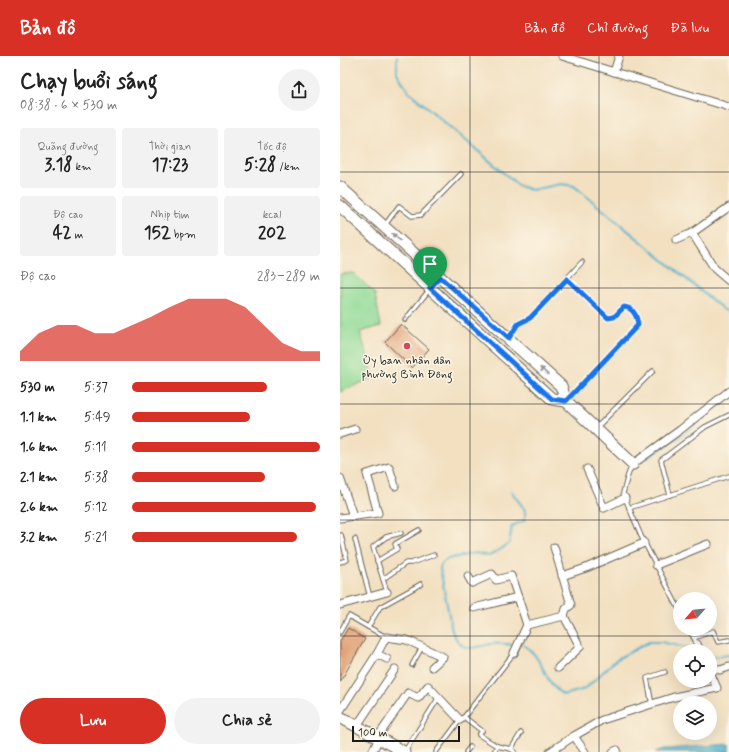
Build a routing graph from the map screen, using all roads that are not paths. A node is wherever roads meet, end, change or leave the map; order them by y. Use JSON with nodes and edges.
{"nodes":[{"id":1,"x":562,"y":56,"type":"edge"},
{"id":2,"x":619,"y":56,"type":"edge"},
{"id":3,"x":614,"y":72,"type":"junction"},
{"id":4,"x":729,"y":107,"type":"edge"},
{"id":5,"x":461,"y":174,"type":"dead end"},
{"id":6,"x":340,"y":187,"type":"edge"},
{"id":7,"x":340,"y":206,"type":"edge"},
{"id":8,"x":729,"y":207,"type":"edge"},
{"id":9,"x":384,"y":226,"type":"junction"},
{"id":10,"x":692,"y":232,"type":"junction"},
{"id":11,"x":676,"y":240,"type":"dead end"},
{"id":12,"x":582,"y":262,"type":"dead end"},
{"id":13,"x":440,"y":277,"type":"junction"},
{"id":14,"x":727,"y":277,"type":"edge"},
{"id":15,"x":567,"y":279,"type":"junction"},
{"id":16,"x":430,"y":288,"type":"junction"},
{"id":17,"x":405,"y":320,"type":"dead end"},
{"id":18,"x":509,"y":338,"type":"junction"},
{"id":19,"x":653,"y":371,"type":"dead end"},
{"id":20,"x":729,"y":392,"type":"edge"},
{"id":21,"x":566,"y":401,"type":"junction"},
{"id":22,"x":729,"y":415,"type":"edge"},
{"id":23,"x":595,"y":428,"type":"junction"},
{"id":24,"x":355,"y":429,"type":"dead end"},
{"id":25,"x":340,"y":434,"type":"edge"},
{"id":26,"x":633,"y":464,"type":"junction"},
{"id":27,"x":587,"y":468,"type":"dead end"},
{"id":28,"x":729,"y":476,"type":"edge"},
{"id":29,"x":340,"y":478,"type":"edge"},
{"id":30,"x":395,"y":486,"type":"dead end"},
{"id":31,"x":670,"y":495,"type":"junction"},
{"id":32,"x":625,"y":498,"type":"junction"},
{"id":33,"x":629,"y":508,"type":"junction"},
{"id":34,"x":353,"y":516,"type":"junction"},
{"id":35,"x":340,"y":518,"type":"edge"},
{"id":36,"x":419,"y":530,"type":"dead end"},
{"id":37,"x":401,"y":533,"type":"dead end"},
{"id":38,"x":341,"y":535,"type":"dead end"},
{"id":39,"x":355,"y":539,"type":"dead end"},
{"id":40,"x":644,"y":543,"type":"junction"},
{"id":41,"x":708,"y":544,"type":"dead end"},
{"id":42,"x":554,"y":547,"type":"dead end"},
{"id":43,"x":434,"y":555,"type":"dead end"},
{"id":44,"x":377,"y":561,"type":"junction"},
{"id":45,"x":340,"y":562,"type":"edge"},
{"id":46,"x":656,"y":565,"type":"junction"},
{"id":47,"x":468,"y":576,"type":"dead end"},
{"id":48,"x":562,"y":576,"type":"junction"},
{"id":49,"x":383,"y":578,"type":"junction"},
{"id":50,"x":421,"y":584,"type":"dead end"},
{"id":51,"x":387,"y":592,"type":"joint"},
{"id":52,"x":370,"y":597,"type":"junction"},
{"id":53,"x":518,"y":597,"type":"junction"},
{"id":54,"x":673,"y":598,"type":"edge"},
{"id":55,"x":340,"y":605,"type":"edge"},
{"id":56,"x":474,"y":608,"type":"dead end"},
{"id":57,"x":564,"y":616,"type":"junction"},
{"id":58,"x":527,"y":625,"type":"junction"},
{"id":59,"x":368,"y":627,"type":"junction"},
{"id":60,"x":340,"y":632,"type":"edge"},
{"id":61,"x":692,"y":636,"type":"edge"},
{"id":62,"x":386,"y":637,"type":"junction"},
{"id":63,"x":729,"y":640,"type":"edge"},
{"id":64,"x":695,"y":641,"type":"junction"},
{"id":65,"x":696,"y":644,"type":"edge"},
{"id":66,"x":423,"y":646,"type":"junction"},
{"id":67,"x":514,"y":653,"type":"joint"},
{"id":68,"x":377,"y":654,"type":"junction"},
{"id":69,"x":387,"y":659,"type":"dead end"},
{"id":70,"x":412,"y":665,"type":"dead end"},
{"id":71,"x":432,"y":667,"type":"dead end"},
{"id":72,"x":729,"y":667,"type":"edge"},
{"id":73,"x":558,"y":668,"type":"dead end"},
{"id":74,"x":395,"y":669,"type":"dead end"},
{"id":75,"x":717,"y":670,"type":"edge"},
{"id":76,"x":665,"y":672,"type":"dead end"},
{"id":77,"x":717,"y":688,"type":"edge"},
{"id":78,"x":439,"y":697,"type":"junction"},
{"id":79,"x":652,"y":705,"type":"junction"},
{"id":80,"x":340,"y":711,"type":"edge"},
{"id":81,"x":340,"y":717,"type":"edge"},
{"id":82,"x":462,"y":718,"type":"junction"},
{"id":83,"x":356,"y":727,"type":"junction"},
{"id":84,"x":521,"y":733,"type":"dead end"},
{"id":85,"x":574,"y":736,"type":"junction"},
{"id":86,"x":378,"y":738,"type":"junction"},
{"id":87,"x":497,"y":746,"type":"junction"},
{"id":88,"x":470,"y":747,"type":"dead end"},
{"id":89,"x":513,"y":751,"type":"edge"},
{"id":90,"x":372,"y":752,"type":"edge"},
{"id":91,"x":404,"y":752,"type":"edge"},
{"id":92,"x":436,"y":752,"type":"edge"},
{"id":93,"x":466,"y":752,"type":"edge"},
{"id":94,"x":494,"y":752,"type":"edge"},
{"id":95,"x":550,"y":752,"type":"edge"},
{"id":96,"x":585,"y":752,"type":"edge"}],
"edges":[{"from":1,"to":3,"type":"street"},
{"from":2,"to":3,"type":"street"},
{"from":3,"to":4,"type":"street"},
{"from":5,"to":9,"type":"lane"},
{"from":6,"to":9,"type":"street"},
{"from":7,"to":16,"type":"street"},
{"from":8,"to":10,"type":"street"},
{"from":13,"to":9,"type":"street","one_way":true},
{"from":10,"to":11,"type":"street"},
{"from":10,"to":14,"type":"street"},
{"from":12,"to":15,"type":"lane"},
{"from":13,"to":16,"type":"street"},
{"from":13,"to":18,"type":"street"},
{"from":15,"to":18,"type":"lane"},
{"from":15,"to":21,"type":"lane"},
{"from":16,"to":17,"type":"lane"},
{"from":16,"to":21,"type":"street"},
{"from":21,"to":18,"type":"street","one_way":true},
{"from":19,"to":23,"type":"lane"},
{"from":20,"to":26,"type":"street"},
{"from":21,"to":23,"type":"street"},
{"from":22,"to":31,"type":"lane"},
{"from":23,"to":26,"type":"street"},
{"from":24,"to":25,"type":"street"},
{"from":26,"to":32,"type":"lane"},
{"from":27,"to":32,"type":"street"},
{"from":28,"to":31,"type":"lane"},
{"from":29,"to":34,"type":"street"},
{"from":30,"to":34,"type":"street"},
{"from":31,"to":33,"type":"lane"},
{"from":32,"to":33,"type":"lane"},
{"from":33,"to":40,"type":"lane"},
{"from":34,"to":35,"type":"street"},
{"from":36,"to":44,"type":"lane"},
{"from":37,"to":44,"type":"lane"},
{"from":38,"to":45,"type":"lane"},
{"from":39,"to":52,"type":"lane"},
{"from":40,"to":46,"type":"lane"},
{"from":40,"to":48,"type":"street"},
{"from":41,"to":46,"type":"street"},
{"from":42,"to":48,"type":"street"},
{"from":43,"to":49,"type":"lane"},
{"from":44,"to":49,"type":"lane"},
{"from":46,"to":54,"type":"lane"},
{"from":47,"to":53,"type":"street"},
{"from":48,"to":57,"type":"street"},
{"from":49,"to":51,"type":"lane"},
{"from":50,"to":59,"type":"lane"},
{"from":51,"to":52,"type":"street"},
{"from":52,"to":55,"type":"street"},
{"from":53,"to":56,"type":"street"},
{"from":53,"to":58,"type":"street"},
{"from":57,"to":58,"type":"street"},
{"from":57,"to":73,"type":"street"},
{"from":58,"to":67,"type":"street"},
{"from":59,"to":60,"type":"lane"},
{"from":59,"to":62,"type":"lane"},
{"from":61,"to":64,"type":"lane"},
{"from":62,"to":66,"type":"street"},
{"from":62,"to":68,"type":"street"},
{"from":63,"to":64,"type":"lane"},
{"from":64,"to":65,"type":"street"},
{"from":66,"to":70,"type":"lane"},
{"from":66,"to":71,"type":"street"},
{"from":67,"to":82,"type":"lane"},
{"from":68,"to":69,"type":"street"},
{"from":68,"to":80,"type":"street"},
{"from":72,"to":75,"type":"street"},
{"from":74,"to":83,"type":"street"},
{"from":76,"to":79,"type":"lane"},
{"from":77,"to":79,"type":"street"},
{"from":78,"to":82,"type":"street"},
{"from":78,"to":86,"type":"street"},
{"from":78,"to":91,"type":"lane"},
{"from":79,"to":85,"type":"street"},
{"from":81,"to":83,"type":"street"},
{"from":82,"to":87,"type":"lane"},
{"from":82,"to":92,"type":"lane"},
{"from":83,"to":86,"type":"street"},
{"from":84,"to":89,"type":"lane"},
{"from":85,"to":95,"type":"street"},
{"from":85,"to":96,"type":"street"},
{"from":86,"to":90,"type":"street"},
{"from":86,"to":91,"type":"street"},
{"from":87,"to":89,"type":"lane"},
{"from":87,"to":94,"type":"lane"},
{"from":88,"to":93,"type":"lane"}]}
